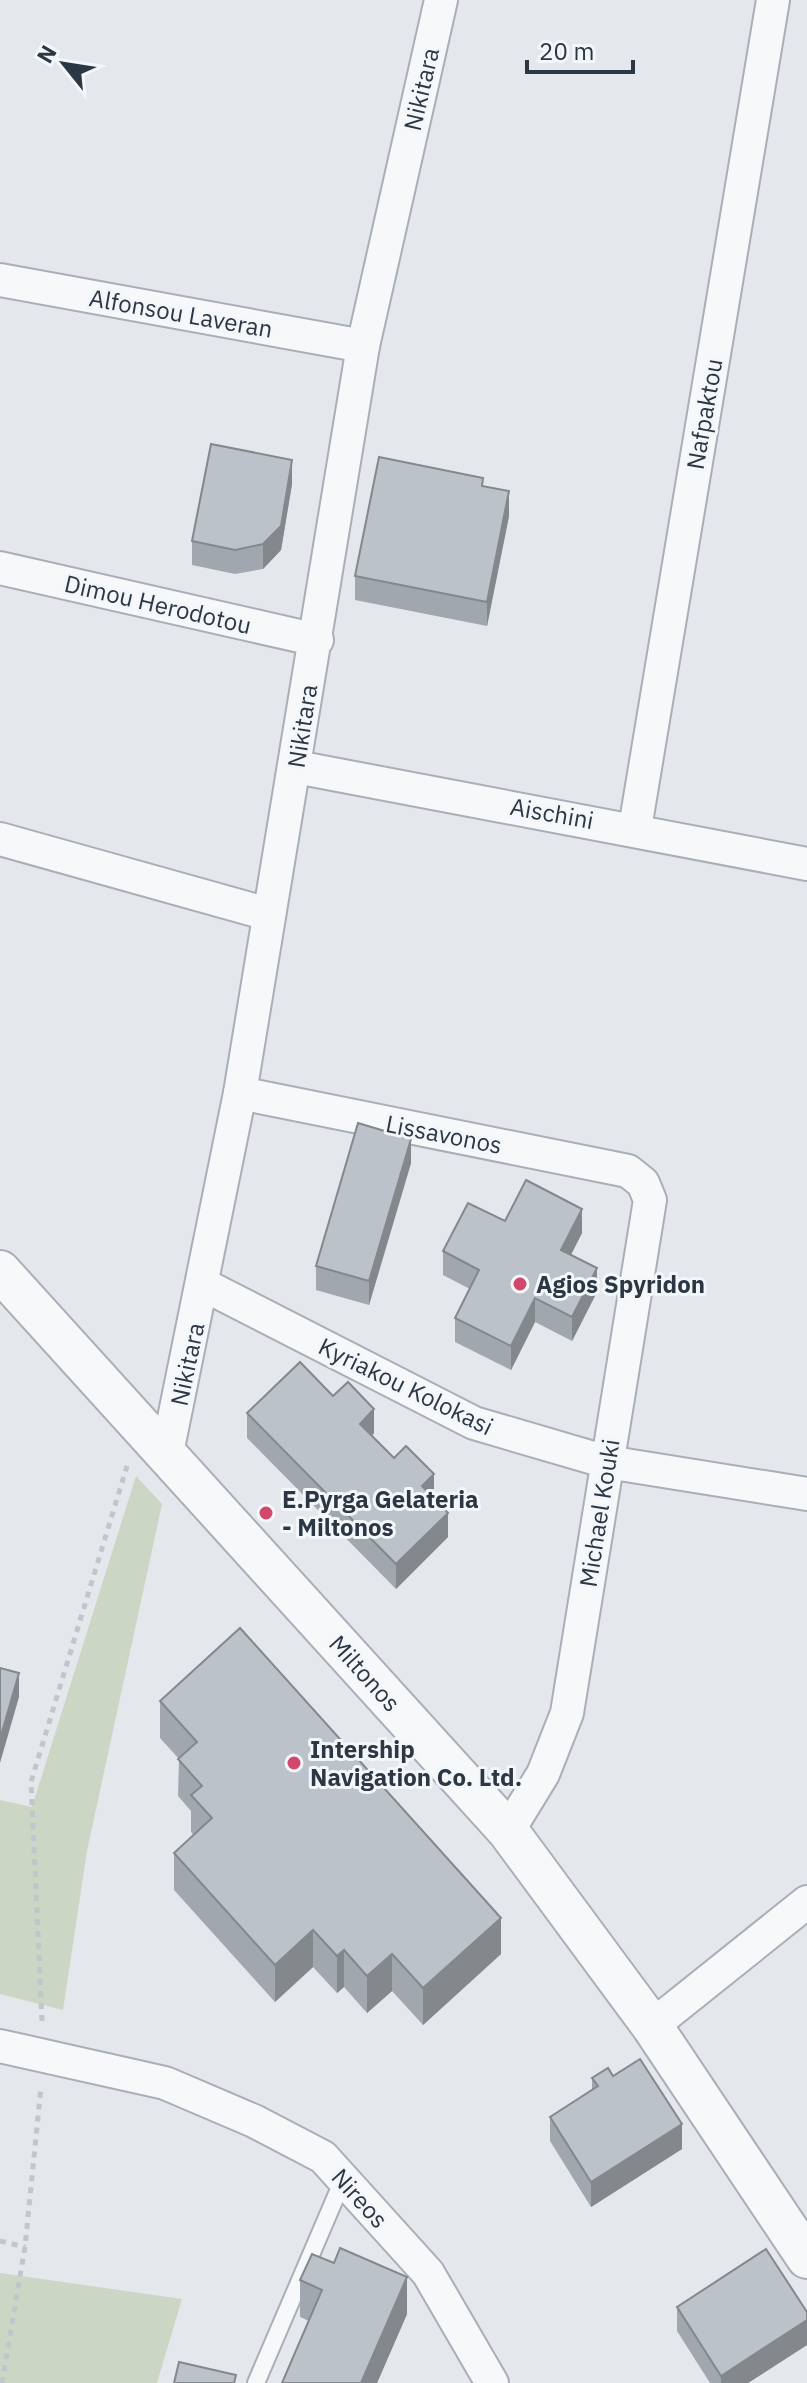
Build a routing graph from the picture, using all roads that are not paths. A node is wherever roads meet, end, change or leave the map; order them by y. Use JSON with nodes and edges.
{"nodes":[{"id":1,"x":441,"y":0,"type":"edge"},
{"id":2,"x":773,"y":0,"type":"edge"},
{"id":3,"x":0,"y":280,"type":"edge"},
{"id":4,"x":363,"y":346,"type":"junction"},
{"id":5,"x":0,"y":568,"type":"edge"},
{"id":6,"x":317,"y":640,"type":"junction"},
{"id":7,"x":296,"y":767,"type":"junction"},
{"id":8,"x":635,"y":828,"type":"junction"},
{"id":9,"x":0,"y":839,"type":"edge"},
{"id":10,"x":807,"y":864,"type":"edge"},
{"id":11,"x":268,"y":914,"type":"junction"},
{"id":12,"x":240,"y":1093,"type":"junction"},
{"id":13,"x":643,"y":1183,"type":"joint"},
{"id":14,"x":0,"y":1271,"type":"edge"},
{"id":15,"x":204,"y":1285,"type":"junction"},
{"id":16,"x":167,"y":1453,"type":"junction"},
{"id":17,"x":607,"y":1462,"type":"junction"},
{"id":18,"x":807,"y":1494,"type":"edge"},
{"id":19,"x":508,"y":1831,"type":"junction"},
{"id":20,"x":807,"y":1902,"type":"edge"},
{"id":21,"x":652,"y":2026,"type":"junction"},
{"id":22,"x":0,"y":2046,"type":"edge"},
{"id":23,"x":343,"y":2180,"type":"junction"},
{"id":24,"x":807,"y":2258,"type":"edge"},
{"id":25,"x":256,"y":2383,"type":"edge"},
{"id":26,"x":492,"y":2383,"type":"edge"}],
"edges":[{"from":1,"to":4,"type":"street","name":"Nikitara"},
{"from":2,"to":8,"type":"street","name":"Nafpaktou"},
{"from":3,"to":4,"type":"street","name":"Alfonsou Laveran"},
{"from":4,"to":6,"type":"street","name":"Nikitara"},
{"from":5,"to":6,"type":"street","name":"Dimou Herodotou"},
{"from":6,"to":7,"type":"street","name":"Nikitara"},
{"from":7,"to":8,"type":"street","name":"Aischini"},
{"from":7,"to":11,"type":"street","name":"Nikitara"},
{"from":8,"to":10,"type":"street","name":"Aischini"},
{"from":9,"to":11,"type":"street"},
{"from":11,"to":12,"type":"street","name":"Nikitara"},
{"from":12,"to":13,"type":"street","name":"Lissavonos"},
{"from":12,"to":15,"type":"street","name":"Nikitara"},
{"from":13,"to":17,"type":"street","name":"Michael Kouki"},
{"from":14,"to":16,"type":"street","name":"Miltonos"},
{"from":15,"to":16,"type":"street","name":"Nikitara"},
{"from":15,"to":17,"type":"street","name":"Kyriakou Kolokasi"},
{"from":16,"to":19,"type":"street","name":"Miltonos"},
{"from":17,"to":18,"type":"street","name":"Kyriakou Kolokasi"},
{"from":17,"to":19,"type":"street","name":"Michael Kouki"},
{"from":19,"to":21,"type":"street","name":"Miltonos"},
{"from":20,"to":21,"type":"street"},
{"from":21,"to":24,"type":"street","name":"Miltonos"},
{"from":22,"to":23,"type":"street","name":"Nireos"},
{"from":23,"to":25,"type":"lane"},
{"from":23,"to":26,"type":"street","name":"Nireos"}]}
